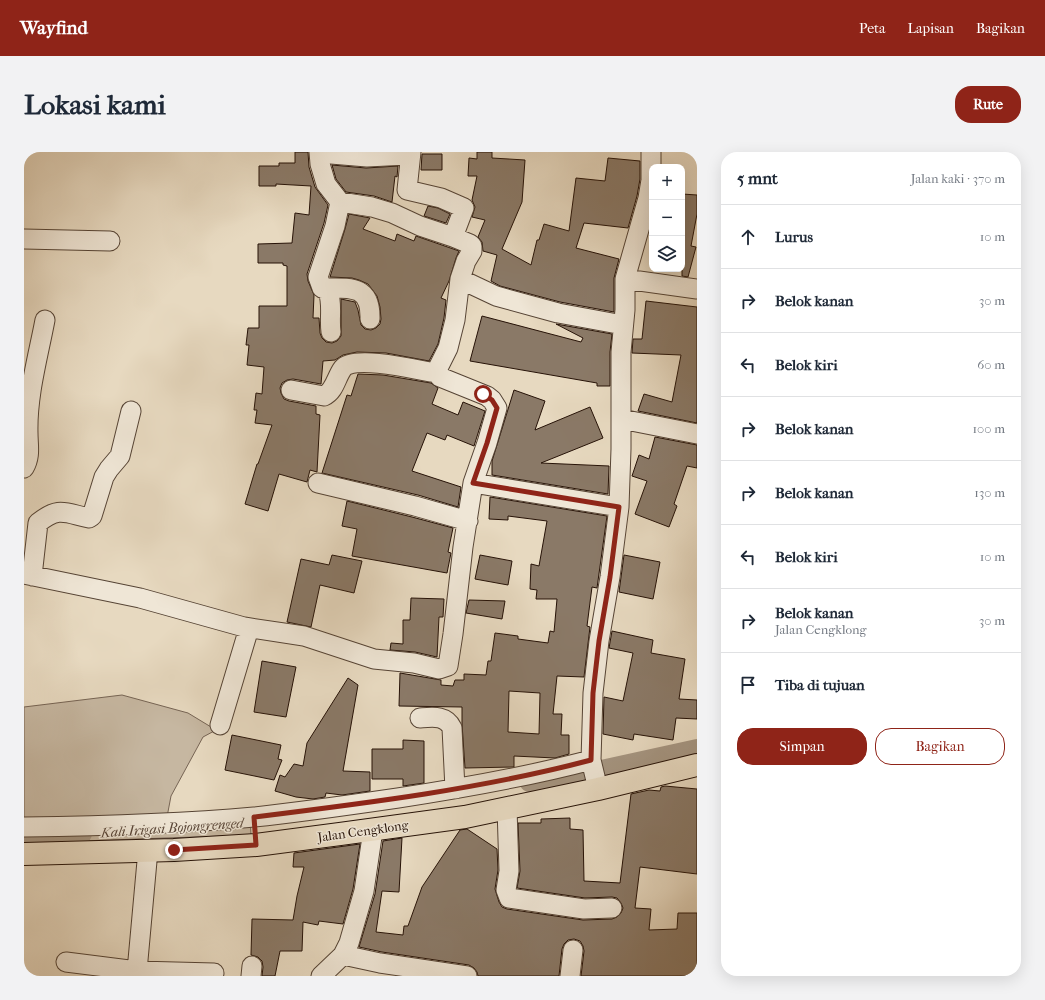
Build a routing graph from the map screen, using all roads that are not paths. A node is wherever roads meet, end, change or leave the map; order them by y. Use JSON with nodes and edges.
{"nodes":[{"id":1,"x":318,"y":152,"type":"edge"},
{"id":2,"x":411,"y":152,"type":"edge"},
{"id":3,"x":651,"y":152,"type":"edge"},
{"id":4,"x":340,"y":202,"type":"junction"},
{"id":5,"x":454,"y":237,"type":"junction"},
{"id":6,"x":24,"y":239,"type":"edge"},
{"id":7,"x":110,"y":241,"type":"dead end"},
{"id":8,"x":460,"y":279,"type":"junction"},
{"id":9,"x":625,"y":279,"type":"junction"},
{"id":10,"x":322,"y":288,"type":"junction"},
{"id":11,"x":697,"y":290,"type":"edge"},
{"id":12,"x":370,"y":319,"type":"dead end"},
{"id":13,"x":45,"y":320,"type":"dead end"},
{"id":14,"x":624,"y":325,"type":"junction"},
{"id":15,"x":331,"y":332,"type":"dead end"},
{"id":16,"x":436,"y":372,"type":"junction"},
{"id":17,"x":291,"y":390,"type":"dead end"},
{"id":18,"x":131,"y":411,"type":"dead end"},
{"id":19,"x":621,"y":419,"type":"junction"},
{"id":20,"x":697,"y":434,"type":"edge"},
{"id":21,"x":24,"y":468,"type":"edge"},
{"id":22,"x":318,"y":483,"type":"dead end"},
{"id":23,"x":473,"y":483,"type":"junction"},
{"id":24,"x":619,"y":507,"type":"junction"},
{"id":25,"x":468,"y":521,"type":"junction"},
{"id":26,"x":31,"y":523,"type":"edge"},
{"id":27,"x":28,"y":575,"type":"edge"},
{"id":28,"x":249,"y":628,"type":"junction"},
{"id":29,"x":420,"y":718,"type":"dead end"},
{"id":30,"x":220,"y":725,"type":"dead end"},
{"id":31,"x":697,"y":765,"type":"edge"},
{"id":32,"x":595,"y":774,"type":"junction"},
{"id":33,"x":459,"y":790,"type":"junction"},
{"id":34,"x":507,"y":808,"type":"junction"},
{"id":35,"x":465,"y":815,"type":"junction"},
{"id":36,"x":339,"y":820,"type":"junction"},
{"id":37,"x":24,"y":827,"type":"edge"},
{"id":38,"x":255,"y":830,"type":"junction"},
{"id":39,"x":373,"y":830,"type":"junction"},
{"id":40,"x":148,"y":850,"type":"junction"},
{"id":41,"x":24,"y":854,"type":"edge"},
{"id":42,"x":612,"y":908,"type":"dead end"},
{"id":43,"x":573,"y":950,"type":"dead end"},
{"id":44,"x":343,"y":955,"type":"junction"},
{"id":45,"x":66,"y":962,"type":"dead end"},
{"id":46,"x":372,"y":968,"type":"edge"},
{"id":47,"x":140,"y":973,"type":"edge"},
{"id":48,"x":214,"y":973,"type":"dead end"},
{"id":49,"x":321,"y":976,"type":"edge"},
{"id":50,"x":467,"y":976,"type":"edge"},
{"id":51,"x":570,"y":976,"type":"edge"}],
"edges":[{"from":1,"to":2,"type":"street"},
{"from":1,"to":4,"type":"street"},
{"from":2,"to":5,"type":"street"},
{"from":3,"to":9,"type":"street"},
{"from":4,"to":5,"type":"street"},
{"from":4,"to":10,"type":"street"},
{"from":5,"to":8,"type":"street"},
{"from":6,"to":7,"type":"street"},
{"from":8,"to":14,"type":"street"},
{"from":8,"to":16,"type":"street"},
{"from":9,"to":11,"type":"street"},
{"from":9,"to":14,"type":"street"},
{"from":10,"to":12,"type":"street"},
{"from":10,"to":15,"type":"street"},
{"from":13,"to":21,"type":"street"},
{"from":14,"to":19,"type":"street"},
{"from":16,"to":17,"type":"street"},
{"from":16,"to":23,"type":"street"},
{"from":18,"to":26,"type":"street"},
{"from":19,"to":20,"type":"street"},
{"from":19,"to":24,"type":"street"},
{"from":22,"to":25,"type":"street"},
{"from":23,"to":24,"type":"street"},
{"from":23,"to":25,"type":"street"},
{"from":24,"to":32,"type":"street"},
{"from":25,"to":28,"type":"street"},
{"from":26,"to":27,"type":"street"},
{"from":27,"to":28,"type":"street"},
{"from":28,"to":30,"type":"street"},
{"from":29,"to":33,"type":"street"},
{"from":31,"to":32,"type":"main road","name":"Jalan Cengklong"},
{"from":32,"to":33,"type":"street"},
{"from":32,"to":34,"type":"main road","name":"Jalan Cengklong"},
{"from":33,"to":35,"type":"street"},
{"from":33,"to":36,"type":"street"},
{"from":34,"to":35,"type":"main road","name":"Jalan Cengklong"},
{"from":34,"to":42,"type":"street"},
{"from":35,"to":39,"type":"main road","name":"Jalan Cengklong"},
{"from":36,"to":38,"type":"main road","name":"Jalan Cengklong"},
{"from":36,"to":39,"type":"main road","name":"Jalan Cengklong"},
{"from":37,"to":38,"type":"street"},
{"from":38,"to":40,"type":"main road","name":"Jalan Cengklong"},
{"from":39,"to":44,"type":"street"},
{"from":40,"to":41,"type":"main road","name":"Jalan Cengklong"},
{"from":40,"to":47,"type":"street"},
{"from":43,"to":51,"type":"street"},
{"from":44,"to":46,"type":"street"},
{"from":44,"to":49,"type":"street"},
{"from":45,"to":47,"type":"street"},
{"from":46,"to":50,"type":"street"},
{"from":47,"to":48,"type":"street"}]}
